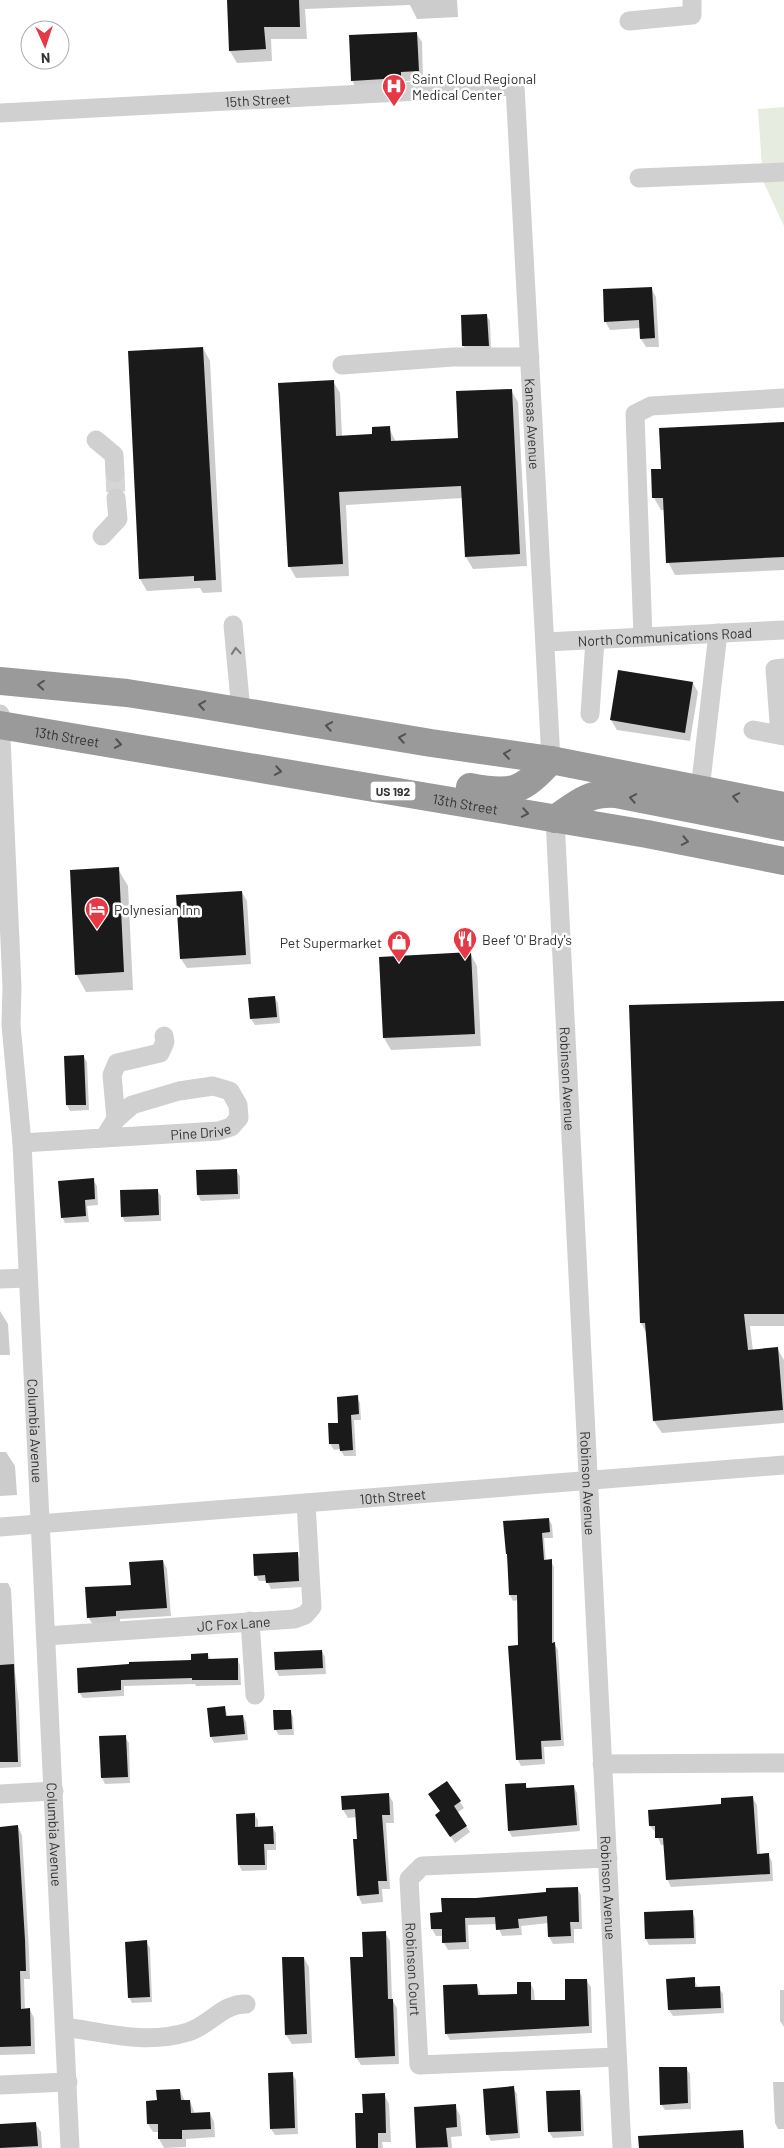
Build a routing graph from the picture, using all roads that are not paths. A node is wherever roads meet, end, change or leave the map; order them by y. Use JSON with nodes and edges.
{"nodes":[{"id":1,"x":692,"y":0,"type":"edge"},
{"id":2,"x":629,"y":21,"type":"dead end"},
{"id":3,"x":515,"y":86,"type":"joint"},
{"id":4,"x":0,"y":113,"type":"edge"},
{"id":5,"x":784,"y":172,"type":"edge"},
{"id":6,"x":639,"y":178,"type":"dead end"},
{"id":7,"x":530,"y":357,"type":"junction"},
{"id":8,"x":342,"y":365,"type":"dead end"},
{"id":9,"x":784,"y":398,"type":"edge"},
{"id":10,"x":96,"y":440,"type":"dead end"},
{"id":11,"x":115,"y":473,"type":"tunnel mouth"},
{"id":12,"x":116,"y":498,"type":"tunnel mouth"},
{"id":13,"x":102,"y":536,"type":"dead end"},
{"id":14,"x":234,"y":625,"type":"dead end"},
{"id":15,"x":784,"y":630,"type":"edge"},
{"id":16,"x":718,"y":634,"type":"junction"},
{"id":17,"x":643,"y":637,"type":"junction"},
{"id":18,"x":595,"y":640,"type":"junction"},
{"id":19,"x":546,"y":642,"type":"junction"},
{"id":20,"x":779,"y":669,"type":"edge"},
{"id":21,"x":0,"y":681,"type":"edge"},
{"id":22,"x":241,"y":711,"type":"junction"},
{"id":23,"x":590,"y":714,"type":"dead end"},
{"id":24,"x":0,"y":721,"type":"edge"},
{"id":25,"x":753,"y":730,"type":"dead end"},
{"id":26,"x":782,"y":736,"type":"edge"},
{"id":27,"x":550,"y":760,"type":"junction"},
{"id":28,"x":358,"y":785,"type":"junction"},
{"id":29,"x":700,"y":790,"type":"junction"},
{"id":30,"x":784,"y":806,"type":"edge"},
{"id":31,"x":556,"y":818,"type":"junction"},
{"id":32,"x":784,"y":827,"type":"edge"},
{"id":33,"x":784,"y":861,"type":"edge"},
{"id":34,"x":6,"y":987,"type":"edge"},
{"id":35,"x":164,"y":1036,"type":"dead end"},
{"id":36,"x":116,"y":1119,"type":"junction"},
{"id":37,"x":104,"y":1138,"type":"junction"},
{"id":38,"x":22,"y":1143,"type":"junction"},
{"id":39,"x":28,"y":1278,"type":"junction"},
{"id":40,"x":0,"y":1279,"type":"edge"},
{"id":41,"x":784,"y":1465,"type":"edge"},
{"id":42,"x":587,"y":1481,"type":"junction"},
{"id":43,"x":306,"y":1503,"type":"junction"},
{"id":44,"x":41,"y":1524,"type":"junction"},
{"id":45,"x":0,"y":1527,"type":"edge"},
{"id":46,"x":250,"y":1622,"type":"junction"},
{"id":47,"x":46,"y":1636,"type":"junction"},
{"id":48,"x":255,"y":1695,"type":"dead end"},
{"id":49,"x":784,"y":1763,"type":"edge"},
{"id":50,"x":602,"y":1764,"type":"junction"},
{"id":51,"x":54,"y":1791,"type":"junction"},
{"id":52,"x":0,"y":1794,"type":"edge"},
{"id":53,"x":608,"y":1858,"type":"junction"},
{"id":54,"x":246,"y":2004,"type":"dead end"},
{"id":55,"x":65,"y":2027,"type":"junction"},
{"id":56,"x":617,"y":2057,"type":"junction"},
{"id":57,"x":68,"y":2082,"type":"junction"},
{"id":58,"x":0,"y":2085,"type":"edge"},
{"id":59,"x":70,"y":2148,"type":"edge"},
{"id":60,"x":622,"y":2148,"type":"edge"}],
"edges":[{"from":1,"to":2,"type":"street"},
{"from":3,"to":4,"type":"street","name":"15th Street"},
{"from":3,"to":7,"type":"street","name":"Kansas Avenue"},
{"from":5,"to":6,"type":"street"},
{"from":7,"to":8,"type":"street"},
{"from":7,"to":19,"type":"street","name":"Kansas Avenue"},
{"from":9,"to":17,"type":"street"},
{"from":10,"to":11,"type":"street"},
{"from":12,"to":13,"type":"street"},
{"from":22,"to":14,"type":"street","one_way":true},
{"from":15,"to":16,"type":"street","name":"North Communications Road"},
{"from":16,"to":17,"type":"street","name":"North Communications Road"},
{"from":16,"to":29,"type":"street"},
{"from":17,"to":18,"type":"street","name":"North Communications Road"},
{"from":18,"to":19,"type":"street","name":"North Communications Road"},
{"from":18,"to":23,"type":"street"},
{"from":19,"to":27,"type":"street","name":"Kansas Avenue"},
{"from":20,"to":26,"type":"street"},
{"from":22,"to":21,"type":"highway","one_way":true},
{"from":27,"to":22,"type":"highway","one_way":true},
{"from":24,"to":28,"type":"highway","name":"13th Street","number":"US 192","one_way":true},
{"from":24,"to":34,"type":"street","name":"Columbia Avenue"},
{"from":25,"to":26,"type":"street"},
{"from":27,"to":28,"type":"highway"},
{"from":27,"to":29,"type":"highway"},
{"from":28,"to":31,"type":"highway","name":"13th Street","number":"US 192","one_way":true},
{"from":30,"to":29,"type":"highway","one_way":true},
{"from":32,"to":31,"type":"highway","one_way":true},
{"from":31,"to":33,"type":"highway","name":"13th Street","number":"US 192","one_way":true},
{"from":31,"to":42,"type":"street","name":"Robinson Avenue"},
{"from":34,"to":38,"type":"street","name":"Columbia Avenue"},
{"from":35,"to":36,"type":"street"},
{"from":36,"to":37,"type":"street","name":"Pine Drive"},
{"from":36,"to":37,"type":"street","name":"Pine Drive"},
{"from":37,"to":38,"type":"street","name":"Pine Drive"},
{"from":38,"to":39,"type":"street","name":"Columbia Avenue"},
{"from":39,"to":40,"type":"street"},
{"from":39,"to":44,"type":"street","name":"Columbia Avenue"},
{"from":41,"to":42,"type":"street","name":"10th Street"},
{"from":42,"to":43,"type":"street","name":"10th Street"},
{"from":42,"to":50,"type":"street","name":"Robinson Avenue"},
{"from":43,"to":44,"type":"street","name":"10th Street"},
{"from":43,"to":46,"type":"street","name":"JC Fox Lane"},
{"from":44,"to":45,"type":"street","name":"10th Street"},
{"from":44,"to":47,"type":"street","name":"Columbia Avenue"},
{"from":46,"to":47,"type":"street","name":"JC Fox Lane"},
{"from":46,"to":48,"type":"street"},
{"from":47,"to":51,"type":"street","name":"Columbia Avenue"},
{"from":49,"to":50,"type":"street"},
{"from":50,"to":53,"type":"street","name":"Robinson Avenue"},
{"from":51,"to":52,"type":"street"},
{"from":51,"to":55,"type":"street","name":"Columbia Avenue"},
{"from":53,"to":56,"type":"street","name":"Robinson Avenue"},
{"from":53,"to":56,"type":"street","name":"Robinson Court"},
{"from":54,"to":55,"type":"street"},
{"from":55,"to":57,"type":"street","name":"Columbia Avenue"},
{"from":56,"to":60,"type":"street","name":"Robinson Avenue"},
{"from":57,"to":58,"type":"street"},
{"from":57,"to":59,"type":"street","name":"Columbia Avenue"}]}
